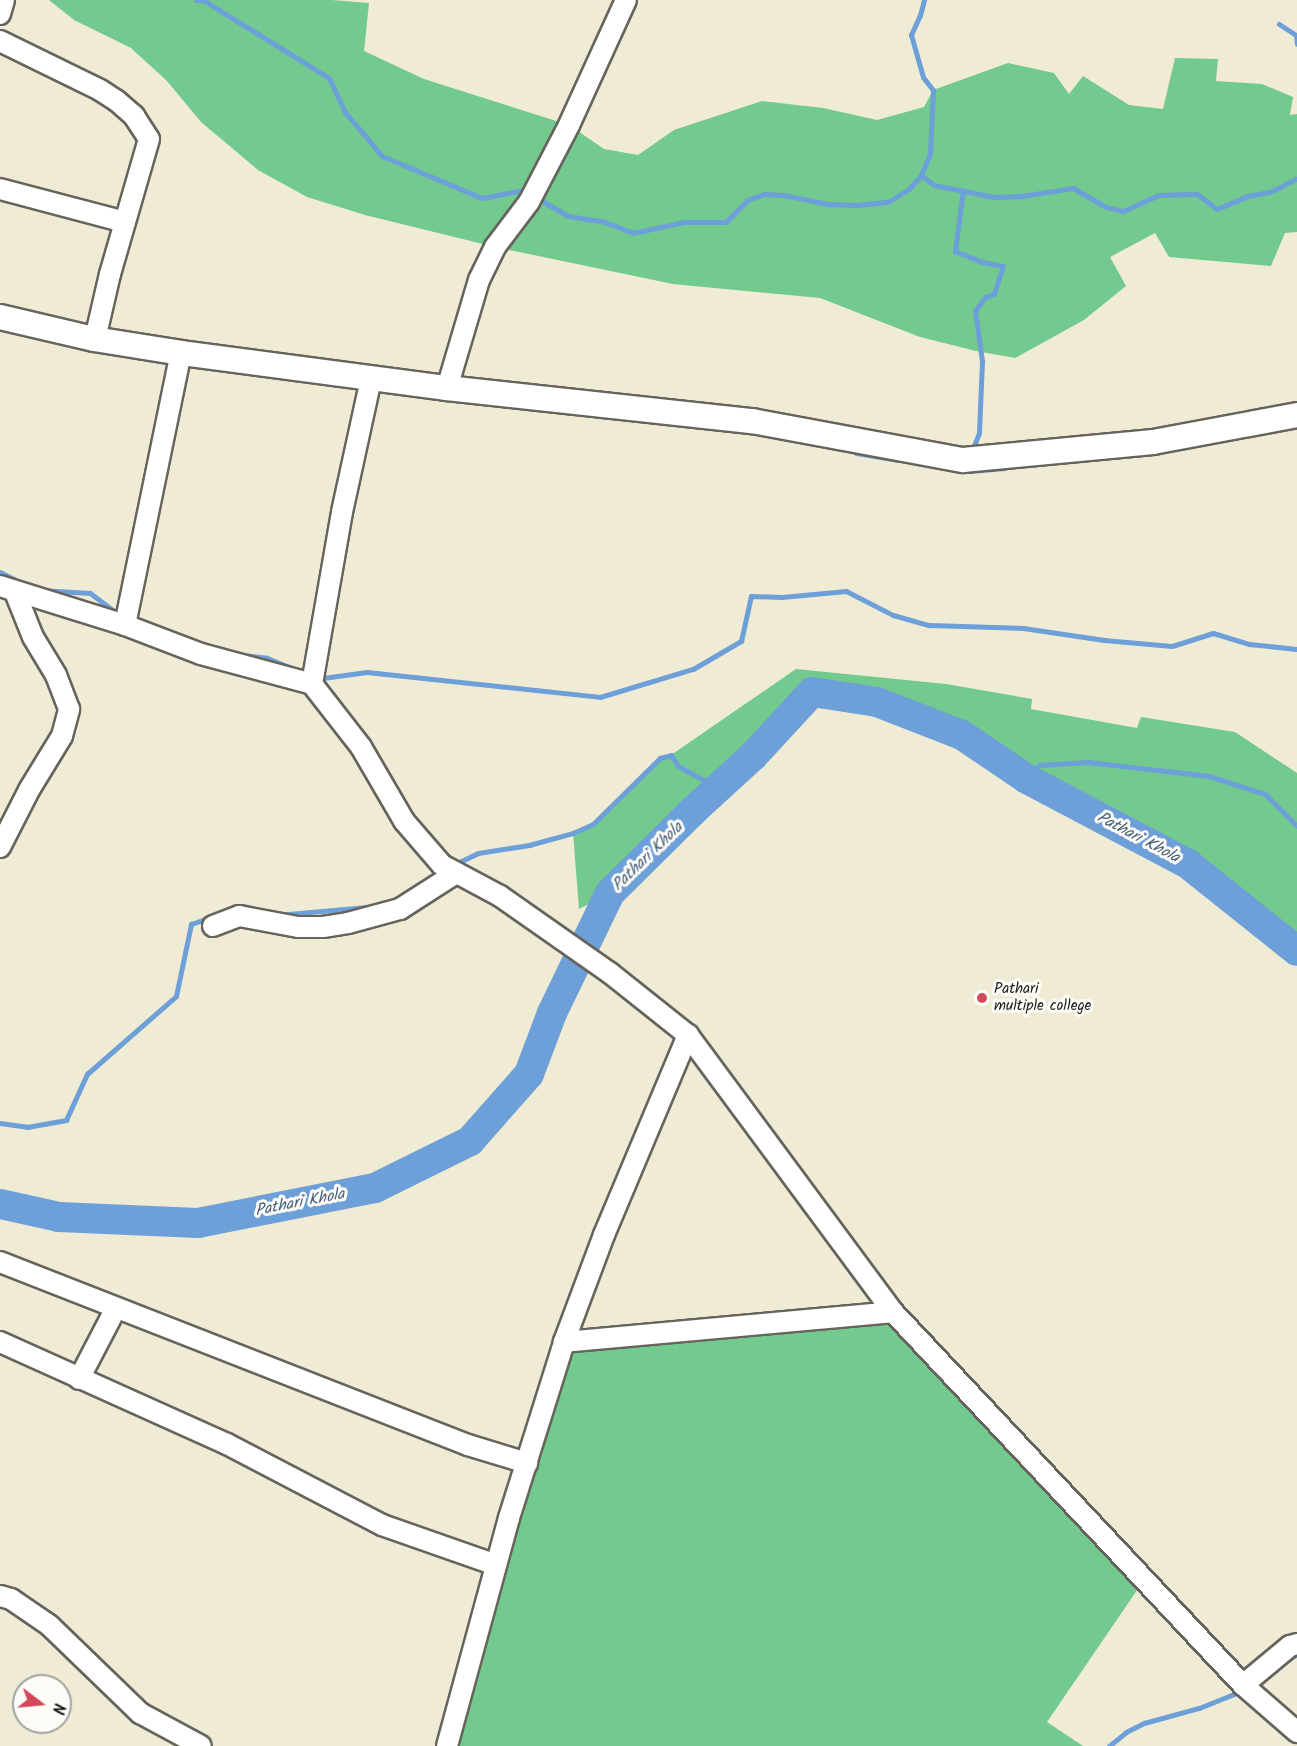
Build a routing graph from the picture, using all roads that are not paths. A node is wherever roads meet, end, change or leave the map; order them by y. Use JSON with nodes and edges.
{"nodes":[{"id":1,"x":626,"y":0,"type":"edge"},
{"id":2,"x":0,"y":41,"type":"edge"},
{"id":3,"x":0,"y":189,"type":"edge"},
{"id":4,"x":125,"y":222,"type":"junction"},
{"id":5,"x":0,"y":317,"type":"edge"},
{"id":6,"x":95,"y":339,"type":"junction"},
{"id":7,"x":181,"y":353,"type":"junction"},
{"id":8,"x":371,"y":379,"type":"junction"},
{"id":9,"x":447,"y":388,"type":"junction"},
{"id":10,"x":1297,"y":415,"type":"edge"},
{"id":11,"x":8,"y":589,"type":"edge"},
{"id":12,"x":125,"y":625,"type":"junction"},
{"id":13,"x":312,"y":684,"type":"junction"},
{"id":14,"x":0,"y":848,"type":"edge"},
{"id":15,"x":456,"y":873,"type":"junction"},
{"id":16,"x":213,"y":926,"type":"dead end"},
{"id":17,"x":688,"y":1035,"type":"junction"},
{"id":18,"x":0,"y":1262,"type":"edge"},
{"id":19,"x":116,"y":1308,"type":"junction"},
{"id":20,"x":893,"y":1312,"type":"junction"},
{"id":21,"x":0,"y":1342,"type":"edge"},
{"id":22,"x":564,"y":1342,"type":"junction"},
{"id":23,"x":79,"y":1379,"type":"junction"},
{"id":24,"x":527,"y":1463,"type":"junction"},
{"id":25,"x":496,"y":1565,"type":"junction"},
{"id":26,"x":0,"y":1596,"type":"edge"},
{"id":27,"x":1297,"y":1644,"type":"edge"},
{"id":28,"x":1243,"y":1685,"type":"junction"},
{"id":29,"x":1297,"y":1732,"type":"edge"},
{"id":30,"x":201,"y":1746,"type":"edge"},
{"id":31,"x":447,"y":1746,"type":"edge"}],
"edges":[{"from":1,"to":9,"type":"street"},
{"from":2,"to":4,"type":"street"},
{"from":3,"to":4,"type":"street"},
{"from":4,"to":6,"type":"street"},
{"from":5,"to":6,"type":"street"},
{"from":6,"to":7,"type":"street"},
{"from":7,"to":8,"type":"street"},
{"from":7,"to":12,"type":"street"},
{"from":8,"to":9,"type":"street"},
{"from":8,"to":13,"type":"street"},
{"from":9,"to":10,"type":"street"},
{"from":11,"to":12,"type":"street"},
{"from":11,"to":14,"type":"street"},
{"from":12,"to":13,"type":"street"},
{"from":13,"to":15,"type":"street"},
{"from":15,"to":16,"type":"street"},
{"from":15,"to":17,"type":"street"},
{"from":17,"to":20,"type":"street"},
{"from":17,"to":22,"type":"street"},
{"from":18,"to":19,"type":"street"},
{"from":19,"to":23,"type":"street"},
{"from":19,"to":24,"type":"street"},
{"from":20,"to":22,"type":"street"},
{"from":20,"to":28,"type":"street"},
{"from":21,"to":23,"type":"street"},
{"from":22,"to":24,"type":"street"},
{"from":23,"to":25,"type":"street"},
{"from":24,"to":25,"type":"street"},
{"from":25,"to":31,"type":"street"},
{"from":26,"to":30,"type":"street"},
{"from":27,"to":28,"type":"street"},
{"from":28,"to":29,"type":"street"}]}
